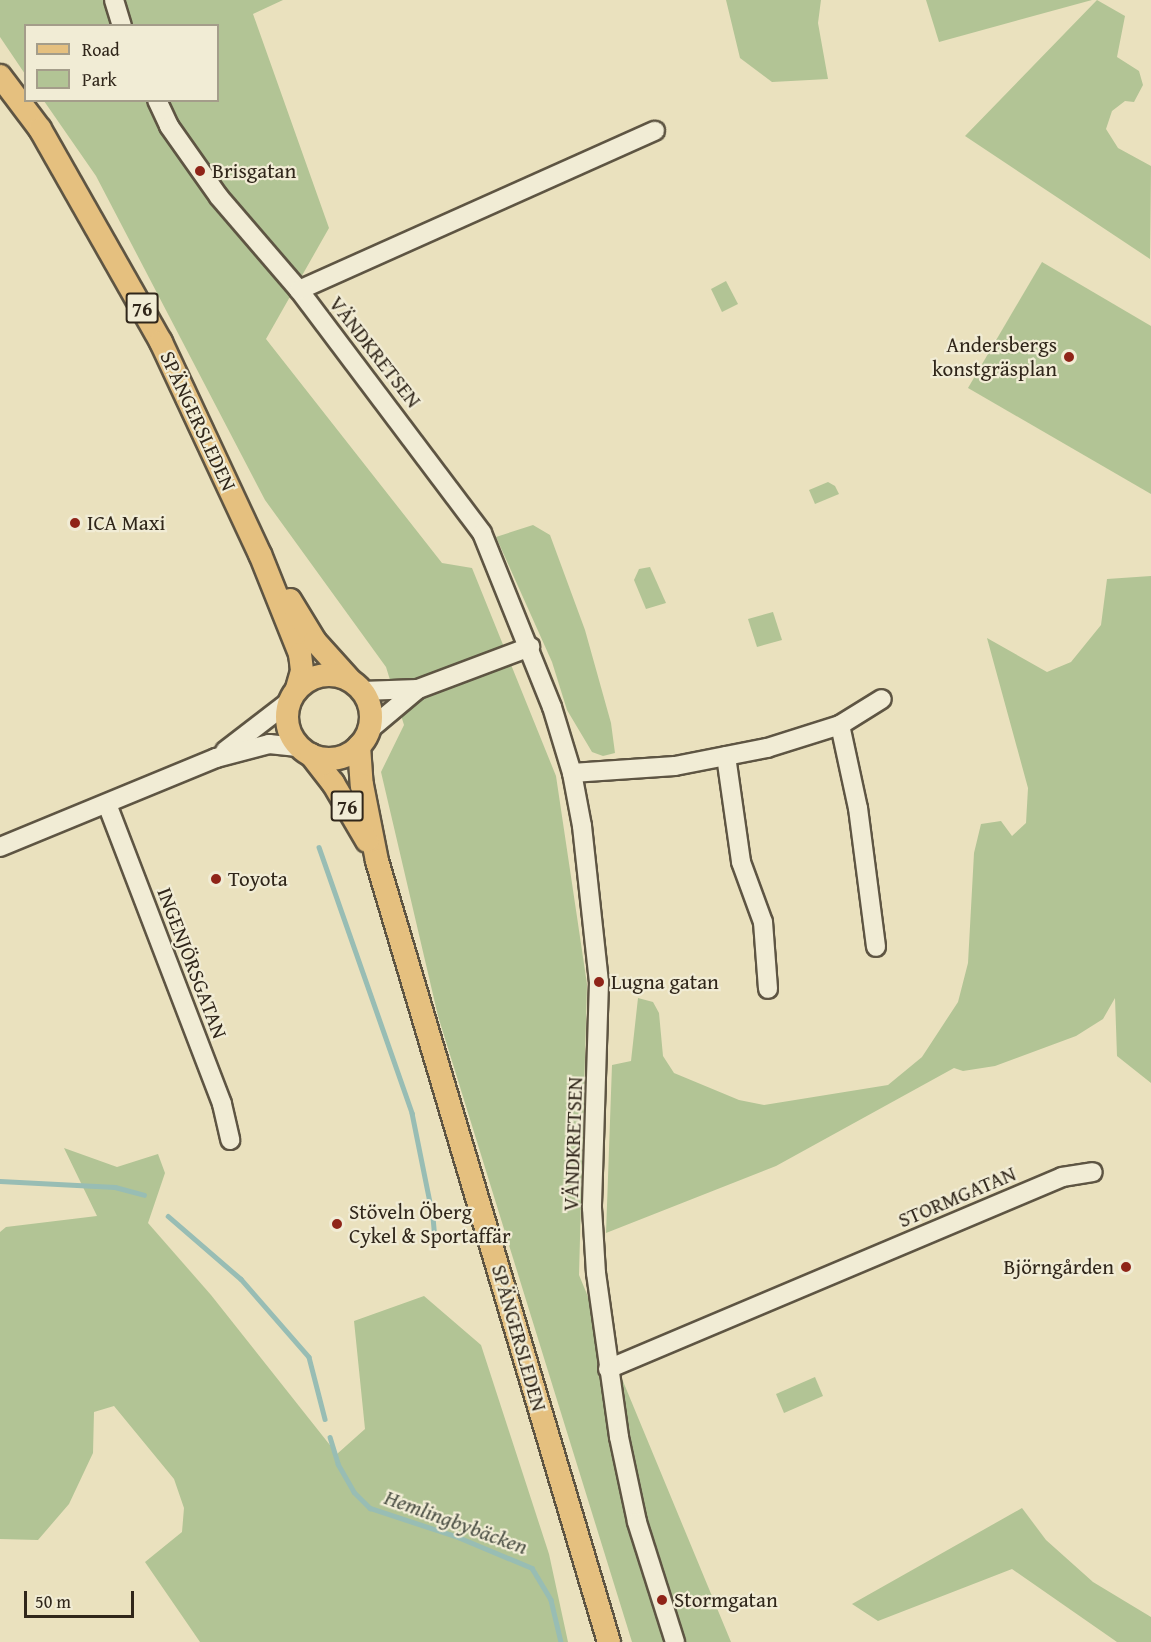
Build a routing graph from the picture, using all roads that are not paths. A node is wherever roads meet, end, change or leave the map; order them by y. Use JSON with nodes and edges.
{"nodes":[{"id":1,"x":114,"y":0,"type":"edge"},
{"id":2,"x":121,"y":24,"type":"edge"},
{"id":3,"x":0,"y":76,"type":"edge"},
{"id":4,"x":158,"y":102,"type":"edge"},
{"id":5,"x":655,"y":130,"type":"dead end"},
{"id":6,"x":299,"y":290,"type":"junction"},
{"id":7,"x":260,"y":554,"type":"junction"},
{"id":8,"x":530,"y":647,"type":"junction"},
{"id":9,"x":356,"y":686,"type":"junction"},
{"id":10,"x":418,"y":688,"type":"junction"},
{"id":11,"x":294,"y":695,"type":"junction"},
{"id":12,"x":882,"y":699,"type":"dead end"},
{"id":13,"x":840,"y":724,"type":"junction"},
{"id":14,"x":364,"y":738,"type":"junction"},
{"id":15,"x":305,"y":751,"type":"junction"},
{"id":16,"x":726,"y":756,"type":"junction"},
{"id":17,"x":216,"y":758,"type":"junction"},
{"id":18,"x":572,"y":773,"type":"junction"},
{"id":19,"x":107,"y":804,"type":"junction"},
{"id":20,"x":0,"y":847,"type":"edge"},
{"id":21,"x":377,"y":861,"type":"junction"},
{"id":22,"x":876,"y":947,"type":"dead end"},
{"id":23,"x":768,"y":989,"type":"dead end"},
{"id":24,"x":230,"y":1140,"type":"dead end"},
{"id":25,"x":1093,"y":1172,"type":"dead end"},
{"id":26,"x":608,"y":1369,"type":"junction"},
{"id":27,"x":609,"y":1642,"type":"edge"},
{"id":28,"x":675,"y":1642,"type":"edge"}],
"edges":[{"from":1,"to":2,"type":"street"},
{"from":3,"to":7,"type":"main road","name":"SPÄNGERSLEDEN","number":"76"},
{"from":4,"to":6,"type":"street","name":"VÄNDKRETSEN"},
{"from":5,"to":6,"type":"street"},
{"from":6,"to":8,"type":"street","name":"VÄNDKRETSEN"},
{"from":7,"to":9,"type":"main road","name":"SPÄNGERSLEDEN","number":"76"},
{"from":7,"to":11,"type":"main road","name":"SPÄNGERSLEDEN","number":"76"},
{"from":8,"to":10,"type":"street"},
{"from":8,"to":18,"type":"street","name":"VÄNDKRETSEN"},
{"from":9,"to":10,"type":"street"},
{"from":9,"to":11,"type":"main road"},
{"from":9,"to":14,"type":"main road","name":"SPÄNGERSLEDEN"},
{"from":10,"to":14,"type":"street"},
{"from":11,"to":15,"type":"main road","name":"SPÄNGERSLEDEN"},
{"from":11,"to":17,"type":"street"},
{"from":12,"to":13,"type":"street"},
{"from":13,"to":16,"type":"street"},
{"from":13,"to":22,"type":"street"},
{"from":14,"to":15,"type":"main road"},
{"from":14,"to":21,"type":"main road","name":"SPÄNGERSLEDEN","number":"76"},
{"from":15,"to":17,"type":"street"},
{"from":15,"to":21,"type":"main road","name":"SPÄNGERSLEDEN","number":"76"},
{"from":16,"to":18,"type":"street"},
{"from":16,"to":23,"type":"street"},
{"from":17,"to":19,"type":"street"},
{"from":18,"to":26,"type":"street","name":"VÄNDKRETSEN"},
{"from":19,"to":20,"type":"street"},
{"from":19,"to":24,"type":"street","name":"INGENJÖRSGATAN"},
{"from":21,"to":27,"type":"main road","name":"SPÄNGERSLEDEN","number":"76"},
{"from":25,"to":26,"type":"street","name":"STORMGATAN"},
{"from":26,"to":28,"type":"street","name":"VÄNDKRETSEN"}]}
